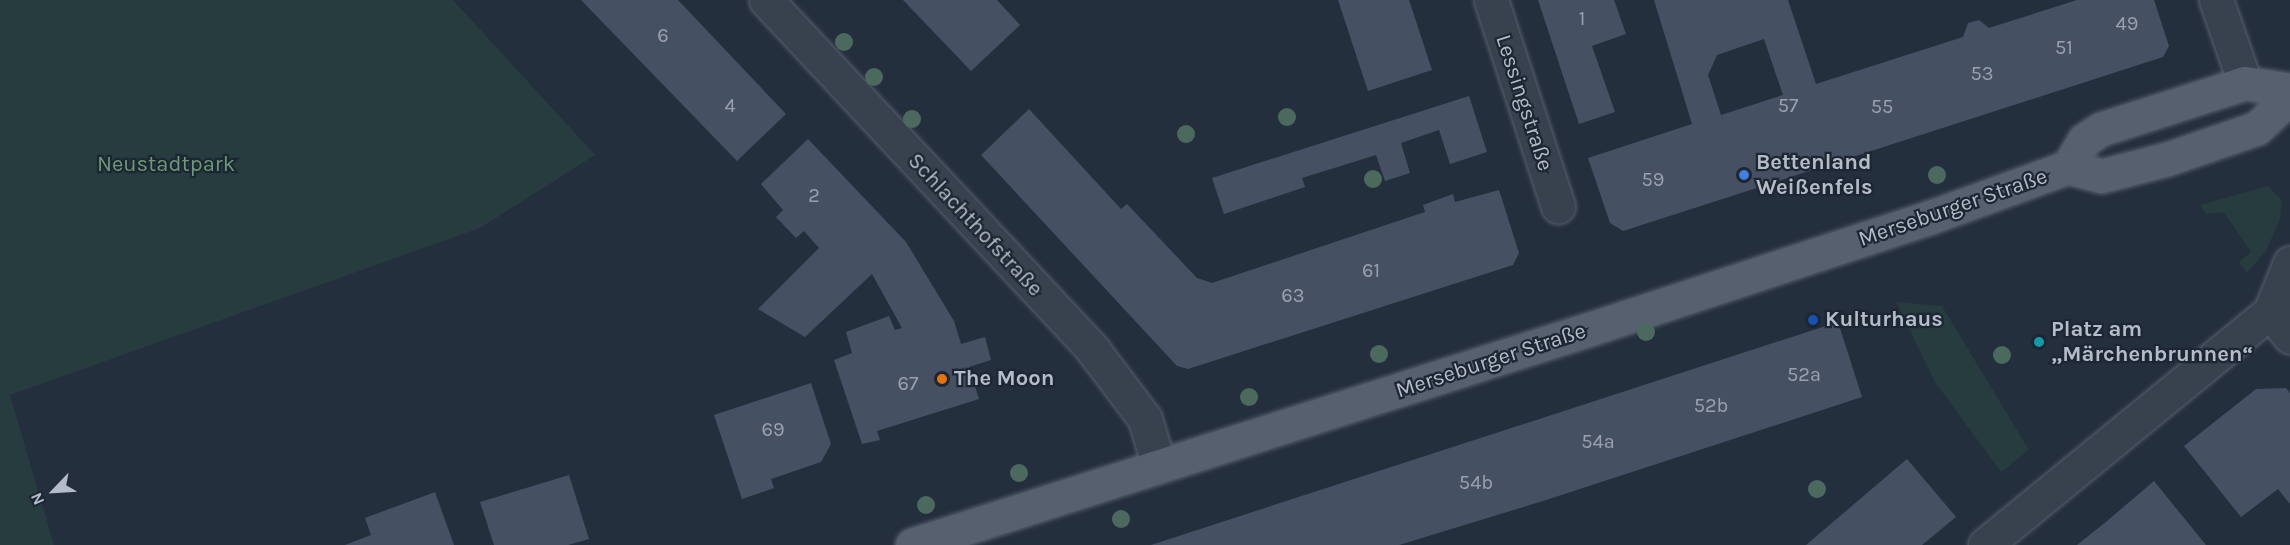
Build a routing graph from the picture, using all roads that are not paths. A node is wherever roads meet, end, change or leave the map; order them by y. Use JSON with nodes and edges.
{"nodes":[{"id":1,"x":766,"y":0,"type":"edge"},
{"id":2,"x":1491,"y":0,"type":"edge"},
{"id":3,"x":2216,"y":0,"type":"edge"},
{"id":4,"x":2245,"y":82,"type":"junction"},
{"id":5,"x":2290,"y":90,"type":"edge"},
{"id":6,"x":2290,"y":97,"type":"edge"},
{"id":7,"x":2068,"y":167,"type":"junction"},
{"id":8,"x":1558,"y":206,"type":"dead end"},
{"id":9,"x":2290,"y":263,"type":"edge"},
{"id":10,"x":2283,"y":318,"type":"edge"},
{"id":11,"x":1159,"y":466,"type":"junction"},
{"id":12,"x":912,"y":545,"type":"edge"},
{"id":13,"x":1985,"y":545,"type":"edge"}],
"edges":[{"from":1,"to":11,"type":"street","name":"Schlachthofstraße"},
{"from":2,"to":8,"type":"street","name":"Lessingstraße"},
{"from":3,"to":4,"type":"street"},
{"from":4,"to":5,"type":"main road","name":"Merseburger Straße"},
{"from":4,"to":7,"type":"main road","name":"Merseburger Straße"},
{"from":6,"to":7,"type":"main road","name":"Merseburger Straße"},
{"from":7,"to":11,"type":"main road","name":"Merseburger Straße"},
{"from":9,"to":10,"type":"street"},
{"from":10,"to":13,"type":"street"},
{"from":11,"to":12,"type":"main road","name":"Merseburger Straße"}]}
